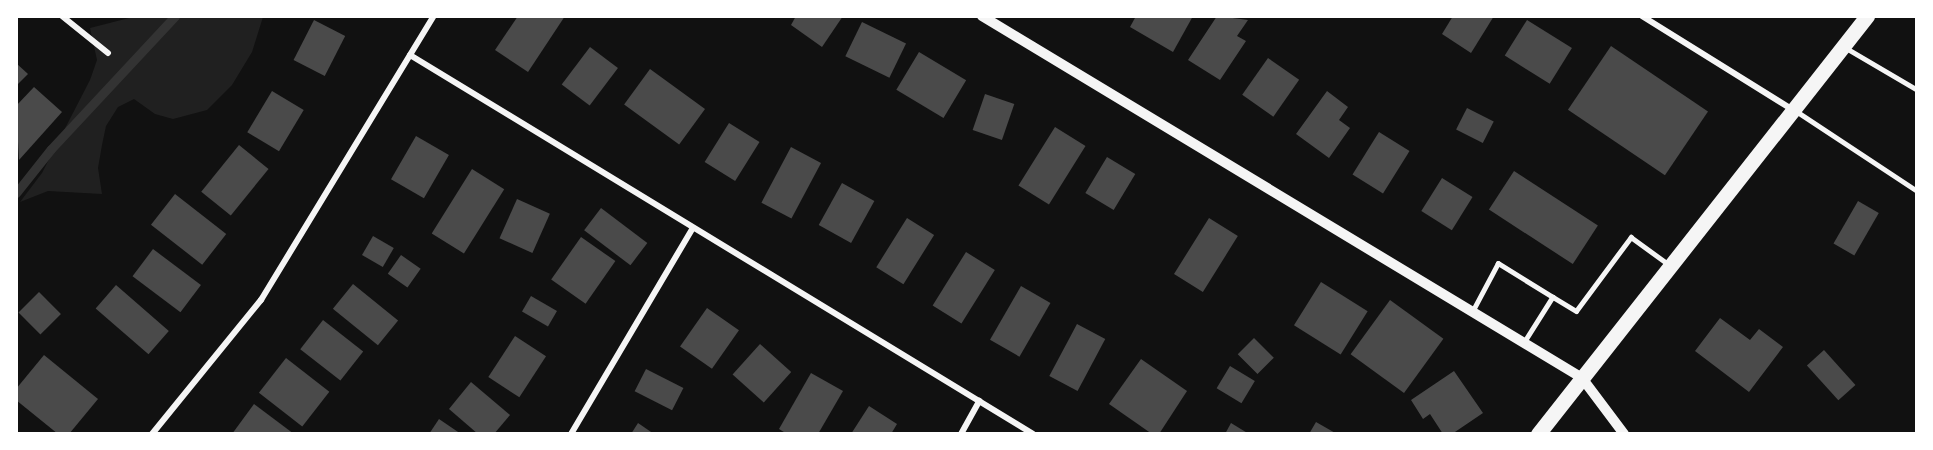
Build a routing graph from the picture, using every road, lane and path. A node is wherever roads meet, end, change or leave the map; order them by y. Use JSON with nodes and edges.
{"nodes":[{"id":1,"x":62,"y":16,"type":"edge"},
{"id":2,"x":434,"y":16,"type":"edge"},
{"id":3,"x":982,"y":16,"type":"edge"},
{"id":4,"x":1642,"y":16,"type":"edge"},
{"id":5,"x":1867,"y":16,"type":"edge"},
{"id":6,"x":1844,"y":46,"type":"junction"},
{"id":7,"x":108,"y":53,"type":"dead end"},
{"id":8,"x":410,"y":55,"type":"junction"},
{"id":9,"x":1917,"y":89,"type":"edge"},
{"id":10,"x":1794,"y":110,"type":"junction"},
{"id":11,"x":1917,"y":190,"type":"edge"},
{"id":12,"x":693,"y":228,"type":"junction"},
{"id":13,"x":1671,"y":266,"type":"junction"},
{"id":14,"x":1553,"y":297,"type":"junction"},
{"id":15,"x":1472,"y":312,"type":"junction"},
{"id":16,"x":1524,"y":343,"type":"junction"},
{"id":17,"x":1582,"y":378,"type":"junction"},
{"id":18,"x":979,"y":401,"type":"junction"},
{"id":19,"x":152,"y":434,"type":"edge"},
{"id":20,"x":571,"y":434,"type":"edge"},
{"id":21,"x":960,"y":434,"type":"edge"},
{"id":22,"x":1033,"y":434,"type":"edge"},
{"id":23,"x":1538,"y":434,"type":"edge"},
{"id":24,"x":1624,"y":434,"type":"edge"}],
"edges":[{"from":1,"to":7,"type":"street"},
{"from":2,"to":8,"type":"street"},
{"from":3,"to":15,"type":"street"},
{"from":4,"to":10,"type":"street"},
{"from":5,"to":6,"type":"main road"},
{"from":6,"to":9,"type":"lane"},
{"from":6,"to":10,"type":"main road"},
{"from":8,"to":12,"type":"street"},
{"from":8,"to":19,"type":"street"},
{"from":10,"to":11,"type":"lane"},
{"from":10,"to":13,"type":"main road"},
{"from":12,"to":18,"type":"street"},
{"from":12,"to":20,"type":"street"},
{"from":13,"to":14,"type":"lane"},
{"from":13,"to":17,"type":"main road"},
{"from":14,"to":15,"type":"lane"},
{"from":14,"to":16,"type":"lane"},
{"from":15,"to":16,"type":"street"},
{"from":16,"to":17,"type":"street"},
{"from":17,"to":23,"type":"main road"},
{"from":17,"to":24,"type":"street"},
{"from":18,"to":21,"type":"street"},
{"from":18,"to":22,"type":"street"}]}
